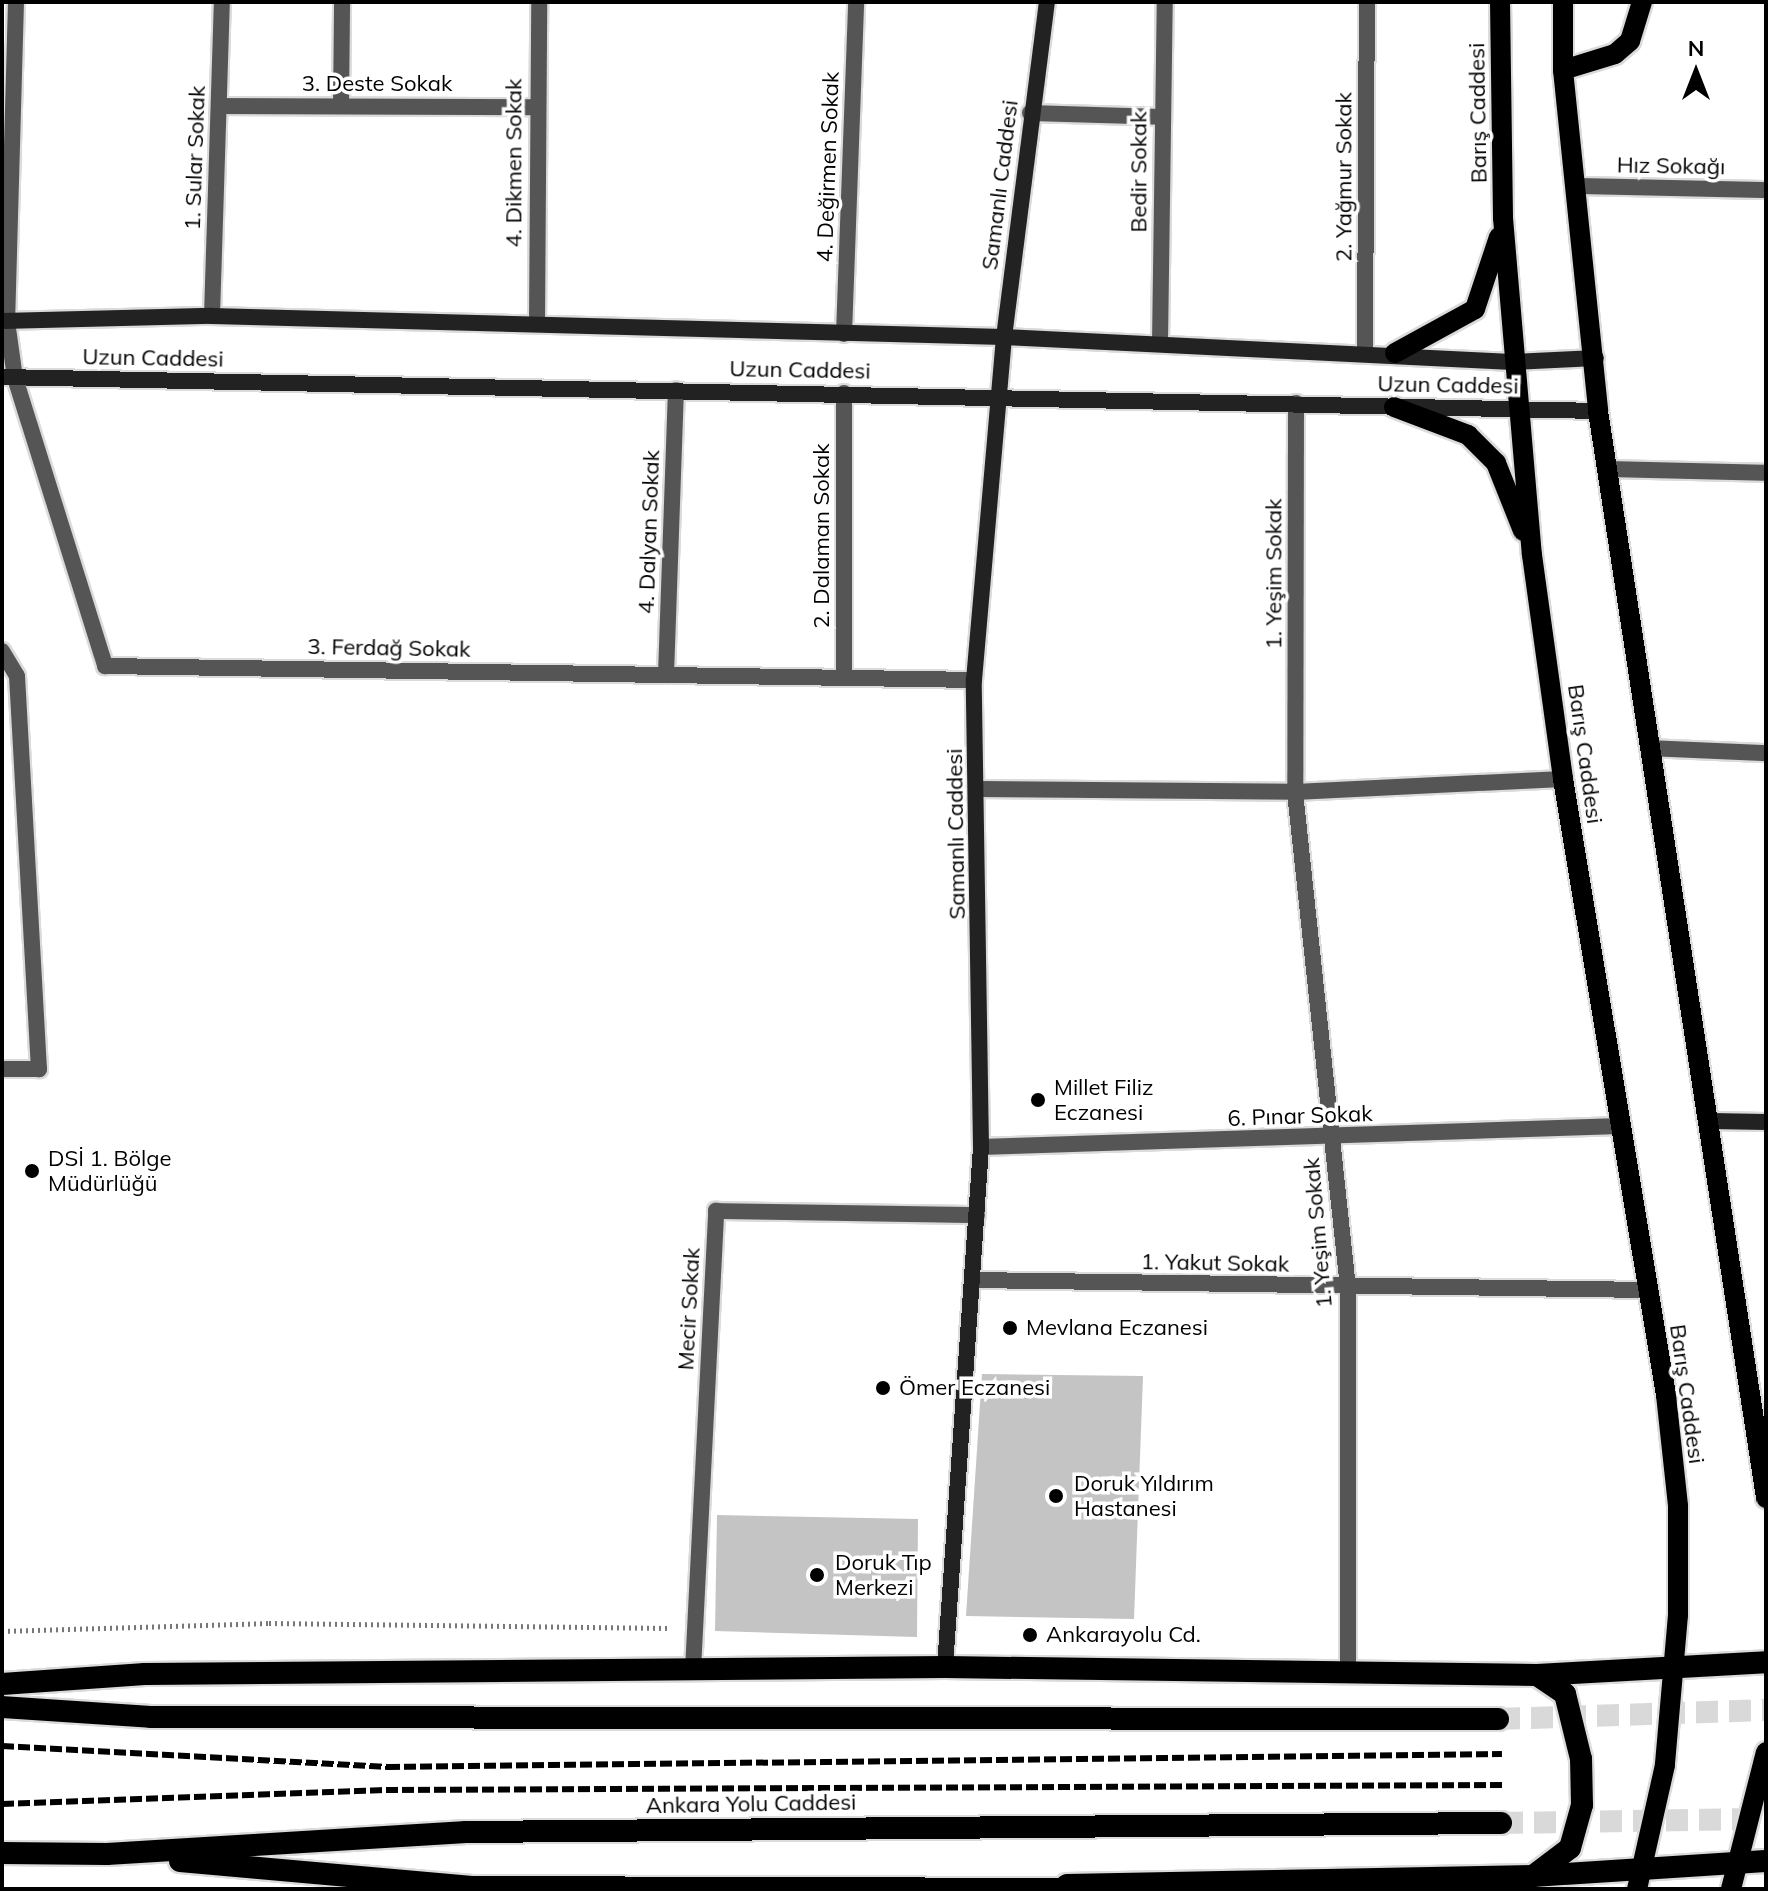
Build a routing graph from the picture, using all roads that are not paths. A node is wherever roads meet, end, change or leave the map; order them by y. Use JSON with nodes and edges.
{"nodes":[{"id":1,"x":16,"y":2,"type":"edge"},
{"id":2,"x":222,"y":2,"type":"edge"},
{"id":3,"x":342,"y":2,"type":"edge"},
{"id":4,"x":539,"y":2,"type":"edge"},
{"id":5,"x":856,"y":2,"type":"edge"},
{"id":6,"x":1047,"y":2,"type":"edge"},
{"id":7,"x":1165,"y":2,"type":"edge"},
{"id":8,"x":1367,"y":2,"type":"edge"},
{"id":9,"x":1500,"y":2,"type":"edge"},
{"id":10,"x":1563,"y":2,"type":"edge"},
{"id":11,"x":1642,"y":2,"type":"edge"},
{"id":12,"x":1563,"y":70,"type":"junction"},
{"id":13,"x":341,"y":105,"type":"junction"},
{"id":14,"x":220,"y":106,"type":"junction"},
{"id":15,"x":535,"y":107,"type":"junction"},
{"id":16,"x":1030,"y":113,"type":"junction"},
{"id":17,"x":1161,"y":117,"type":"junction"},
{"id":18,"x":1576,"y":186,"type":"junction"},
{"id":19,"x":1766,"y":190,"type":"edge"},
{"id":20,"x":1503,"y":218,"type":"junction"},
{"id":21,"x":212,"y":316,"type":"junction"},
{"id":22,"x":4,"y":321,"type":"edge"},
{"id":23,"x":537,"y":324,"type":"junction"},
{"id":24,"x":844,"y":334,"type":"junction"},
{"id":25,"x":1004,"y":337,"type":"junction"},
{"id":26,"x":1160,"y":343,"type":"junction"},
{"id":27,"x":1365,"y":352,"type":"junction"},
{"id":28,"x":1395,"y":353,"type":"junction"},
{"id":29,"x":1596,"y":358,"type":"junction"},
{"id":30,"x":1513,"y":362,"type":"junction"},
{"id":31,"x":8,"y":378,"type":"edge"},
{"id":32,"x":676,"y":390,"type":"junction"},
{"id":33,"x":844,"y":393,"type":"junction"},
{"id":34,"x":1002,"y":396,"type":"junction"},
{"id":35,"x":1296,"y":403,"type":"junction"},
{"id":36,"x":1394,"y":407,"type":"junction"},
{"id":37,"x":1517,"y":409,"type":"junction"},
{"id":38,"x":1598,"y":411,"type":"junction"},
{"id":39,"x":1606,"y":469,"type":"junction"},
{"id":40,"x":1766,"y":473,"type":"edge"},
{"id":41,"x":1532,"y":555,"type":"junction"},
{"id":42,"x":2,"y":651,"type":"edge"},
{"id":43,"x":666,"y":675,"type":"junction"},
{"id":44,"x":844,"y":678,"type":"junction"},
{"id":45,"x":974,"y":680,"type":"junction"},
{"id":46,"x":1650,"y":748,"type":"junction"},
{"id":47,"x":1766,"y":753,"type":"edge"},
{"id":48,"x":1563,"y":779,"type":"junction"},
{"id":49,"x":979,"y":789,"type":"junction"},
{"id":50,"x":1295,"y":792,"type":"junction"},
{"id":51,"x":2,"y":1069,"type":"edge"},
{"id":52,"x":1711,"y":1121,"type":"junction"},
{"id":53,"x":1766,"y":1122,"type":"edge"},
{"id":54,"x":1620,"y":1126,"type":"junction"},
{"id":55,"x":1332,"y":1137,"type":"junction"},
{"id":56,"x":981,"y":1147,"type":"junction"},
{"id":57,"x":977,"y":1215,"type":"junction"},
{"id":58,"x":973,"y":1280,"type":"junction"},
{"id":59,"x":1348,"y":1288,"type":"junction"},
{"id":60,"x":1648,"y":1290,"type":"junction"},
{"id":61,"x":1766,"y":1498,"type":"edge"},
{"id":62,"x":1766,"y":1662,"type":"edge"},
{"id":63,"x":1674,"y":1665,"type":"junction"},
{"id":64,"x":945,"y":1667,"type":"junction"},
{"id":65,"x":693,"y":1670,"type":"junction"},
{"id":66,"x":1348,"y":1672,"type":"junction"},
{"id":67,"x":1537,"y":1675,"type":"junction"},
{"id":68,"x":2,"y":1684,"type":"edge"},
{"id":69,"x":2,"y":1707,"type":"edge"},
{"id":70,"x":1498,"y":1719,"type":"tunnel mouth"},
{"id":71,"x":1766,"y":1752,"type":"edge"},
{"id":72,"x":1501,"y":1823,"type":"tunnel mouth"},
{"id":73,"x":2,"y":1853,"type":"edge"},
{"id":74,"x":107,"y":1854,"type":"junction"},
{"id":75,"x":1740,"y":1861,"type":"junction"},
{"id":76,"x":1766,"y":1861,"type":"edge"},
{"id":77,"x":1533,"y":1876,"type":"junction"},
{"id":78,"x":1640,"y":1878,"type":"edge"},
{"id":79,"x":1018,"y":1886,"type":"junction"},
{"id":80,"x":1082,"y":1889,"type":"edge"},
{"id":81,"x":1731,"y":1889,"type":"edge"}],
"edges":[{"from":1,"to":22,"type":"street"},
{"from":2,"to":14,"type":"street","name":"1. Sular Sokak"},
{"from":3,"to":13,"type":"street"},
{"from":4,"to":15,"type":"street","name":"4. Dikmen Sokak"},
{"from":5,"to":24,"type":"street","name":"4. Değirmen Sokak"},
{"from":6,"to":16,"type":"main road","name":"Samanlı Caddesi"},
{"from":7,"to":17,"type":"street","name":"Bedir Sokak"},
{"from":8,"to":27,"type":"street","name":"2. Yağmur Sokak"},
{"from":9,"to":20,"type":"main road","name":"Barış Caddesi"},
{"from":10,"to":12,"type":"main road"},
{"from":11,"to":12,"type":"main road"},
{"from":12,"to":18,"type":"main road"},
{"from":13,"to":14,"type":"street","name":"3. Deste Sokak"},
{"from":13,"to":15,"type":"street","name":"3. Deste Sokak"},
{"from":14,"to":21,"type":"street","name":"1. Sular Sokak"},
{"from":15,"to":23,"type":"street","name":"4. Dikmen Sokak"},
{"from":16,"to":17,"type":"street"},
{"from":16,"to":25,"type":"main road","name":"Samanlı Caddesi"},
{"from":17,"to":26,"type":"street","name":"Bedir Sokak"},
{"from":18,"to":19,"type":"street","name":"Hız Sokağı"},
{"from":18,"to":29,"type":"main road"},
{"from":20,"to":28,"type":"main road"},
{"from":20,"to":30,"type":"main road","name":"Barış Caddesi"},
{"from":21,"to":22,"type":"main road","name":"Uzun Caddesi"},
{"from":21,"to":23,"type":"main road","name":"Uzun Caddesi"},
{"from":22,"to":31,"type":"street"},
{"from":23,"to":24,"type":"main road","name":"Uzun Caddesi"},
{"from":24,"to":25,"type":"main road","name":"Uzun Caddesi"},
{"from":25,"to":26,"type":"main road","name":"Uzun Caddesi"},
{"from":25,"to":34,"type":"main road","name":"Samanlı Caddesi"},
{"from":26,"to":27,"type":"main road","name":"Uzun Caddesi"},
{"from":27,"to":28,"type":"main road","name":"Uzun Caddesi"},
{"from":28,"to":30,"type":"main road","name":"Uzun Caddesi"},
{"from":29,"to":30,"type":"main road","name":"Uzun Caddesi"},
{"from":29,"to":38,"type":"main road"},
{"from":30,"to":37,"type":"main road","name":"Barış Caddesi"},
{"from":31,"to":32,"type":"main road","name":"Uzun Caddesi"},
{"from":31,"to":43,"type":"street","name":"3. Ferdağ Sokak"},
{"from":32,"to":33,"type":"main road","name":"Uzun Caddesi"},
{"from":32,"to":43,"type":"street","name":"4. Dalyan Sokak"},
{"from":33,"to":34,"type":"main road","name":"Uzun Caddesi"},
{"from":33,"to":44,"type":"street","name":"2. Dalaman Sokak"},
{"from":34,"to":35,"type":"main road","name":"Uzun Caddesi"},
{"from":34,"to":45,"type":"main road","name":"Samanlı Caddesi"},
{"from":35,"to":36,"type":"main road","name":"Uzun Caddesi"},
{"from":35,"to":50,"type":"street","name":"1. Yeşim Sokak"},
{"from":36,"to":37,"type":"main road","name":"Uzun Caddesi"},
{"from":36,"to":41,"type":"main road"},
{"from":37,"to":38,"type":"main road","name":"Uzun Caddesi"},
{"from":37,"to":41,"type":"main road","name":"Barış Caddesi"},
{"from":38,"to":39,"type":"main road"},
{"from":39,"to":40,"type":"street"},
{"from":39,"to":46,"type":"main road"},
{"from":41,"to":48,"type":"main road","name":"Barış Caddesi"},
{"from":42,"to":51,"type":"street"},
{"from":43,"to":44,"type":"street","name":"3. Ferdağ Sokak"},
{"from":44,"to":45,"type":"street","name":"3. Ferdağ Sokak"},
{"from":45,"to":49,"type":"main road","name":"Samanlı Caddesi"},
{"from":46,"to":47,"type":"street"},
{"from":46,"to":52,"type":"main road"},
{"from":48,"to":50,"type":"street"},
{"from":48,"to":54,"type":"main road","name":"Barış Caddesi"},
{"from":49,"to":50,"type":"street"},
{"from":49,"to":56,"type":"main road","name":"Samanlı Caddesi"},
{"from":50,"to":55,"type":"street","name":"1. Yeşim Sokak"},
{"from":52,"to":53,"type":"main road"},
{"from":52,"to":61,"type":"main road"},
{"from":54,"to":55,"type":"street","name":"6. Pınar Sokak"},
{"from":54,"to":60,"type":"main road","name":"Barış Caddesi"},
{"from":55,"to":56,"type":"street","name":"6. Pınar Sokak"},
{"from":55,"to":59,"type":"street","name":"1. Yeşim Sokak"},
{"from":56,"to":57,"type":"main road","name":"Samanlı Caddesi"},
{"from":57,"to":58,"type":"main road","name":"Samanlı Caddesi"},
{"from":57,"to":65,"type":"street","name":"Mecir Sokak"},
{"from":58,"to":59,"type":"street","name":"1. Yakut Sokak"},
{"from":58,"to":64,"type":"main road","name":"Samanlı Caddesi"},
{"from":59,"to":60,"type":"street","name":"1. Yakut Sokak"},
{"from":59,"to":66,"type":"street","name":"1. Yeşim Sokak"},
{"from":60,"to":63,"type":"main road","name":"Barış Caddesi"},
{"from":62,"to":63,"type":"highway"},
{"from":63,"to":67,"type":"highway"},
{"from":63,"to":78,"type":"main road","name":"Barış Caddesi"},
{"from":64,"to":65,"type":"highway"},
{"from":64,"to":66,"type":"highway"},
{"from":65,"to":68,"type":"highway"},
{"from":66,"to":67,"type":"highway"},
{"from":67,"to":77,"type":"highway"},
{"from":69,"to":70,"type":"highway"},
{"from":71,"to":75,"type":"main road"},
{"from":72,"to":74,"type":"highway","name":"Ankara Yolu Caddesi"},
{"from":73,"to":74,"type":"highway","name":"Ankara Yolu Caddesi"},
{"from":74,"to":79,"type":"highway"},
{"from":75,"to":76,"type":"highway"},
{"from":75,"to":78,"type":"highway"},
{"from":75,"to":81,"type":"main road"},
{"from":77,"to":78,"type":"highway"},
{"from":77,"to":79,"type":"highway"},
{"from":79,"to":80,"type":"highway"}]}
